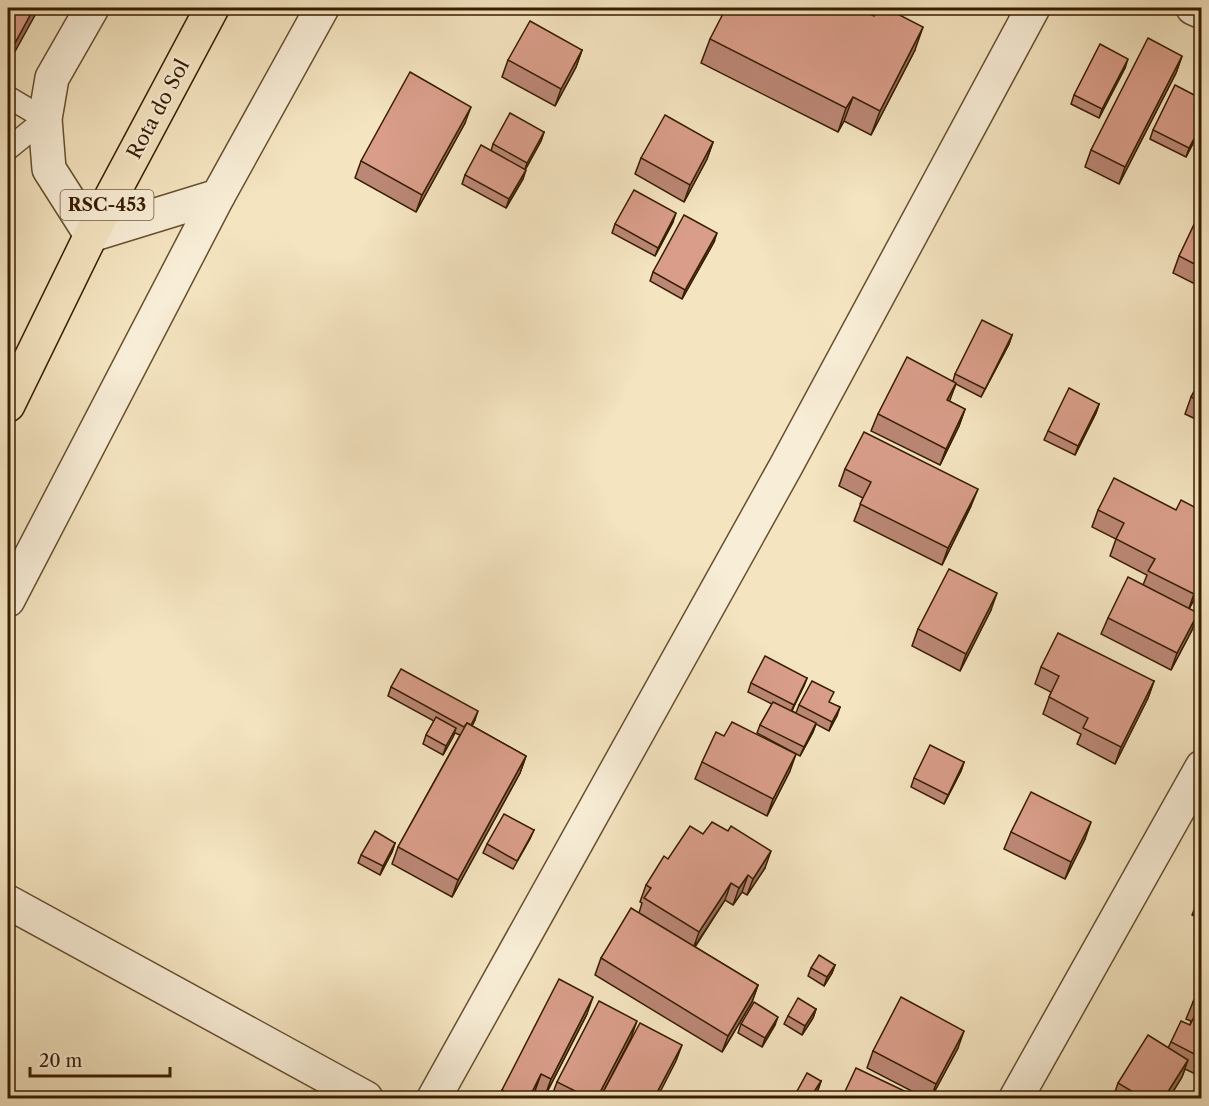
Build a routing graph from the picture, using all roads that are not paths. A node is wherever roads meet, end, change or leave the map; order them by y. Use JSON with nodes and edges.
{"nodes":[{"id":1,"x":92,"y":8,"type":"edge"},
{"id":2,"x":212,"y":8,"type":"edge"},
{"id":3,"x":322,"y":8,"type":"edge"},
{"id":4,"x":1033,"y":8,"type":"edge"},
{"id":5,"x":1193,"y":8,"type":"edge"},
{"id":6,"x":1202,"y":12,"type":"edge"},
{"id":7,"x":8,"y":97,"type":"edge"},
{"id":8,"x":45,"y":119,"type":"junction"},
{"id":9,"x":8,"y":149,"type":"edge"},
{"id":10,"x":218,"y":196,"type":"junction"},
{"id":11,"x":91,"y":235,"type":"junction"},
{"id":12,"x":8,"y":405,"type":"edge"},
{"id":13,"x":8,"y":600,"type":"edge"},
{"id":14,"x":1202,"y":767,"type":"edge"},
{"id":15,"x":8,"y":902,"type":"edge"},
{"id":16,"x":366,"y":1098,"type":"edge"},
{"id":17,"x":434,"y":1098,"type":"edge"},
{"id":18,"x":1016,"y":1098,"type":"edge"}],
"edges":[{"from":1,"to":8,"type":"street"},
{"from":2,"to":11,"type":"highway","name":"Rota do Sol","number":"RSC-453"},
{"from":3,"to":10,"type":"street"},
{"from":4,"to":17,"type":"street"},
{"from":5,"to":6,"type":"street"},
{"from":7,"to":8,"type":"lane"},
{"from":8,"to":9,"type":"lane"},
{"from":8,"to":11,"type":"street"},
{"from":10,"to":11,"type":"street"},
{"from":10,"to":13,"type":"street"},
{"from":11,"to":12,"type":"highway","name":"Rota do Sol","number":"RSC-453"},
{"from":14,"to":18,"type":"street"},
{"from":15,"to":16,"type":"street"}]}
